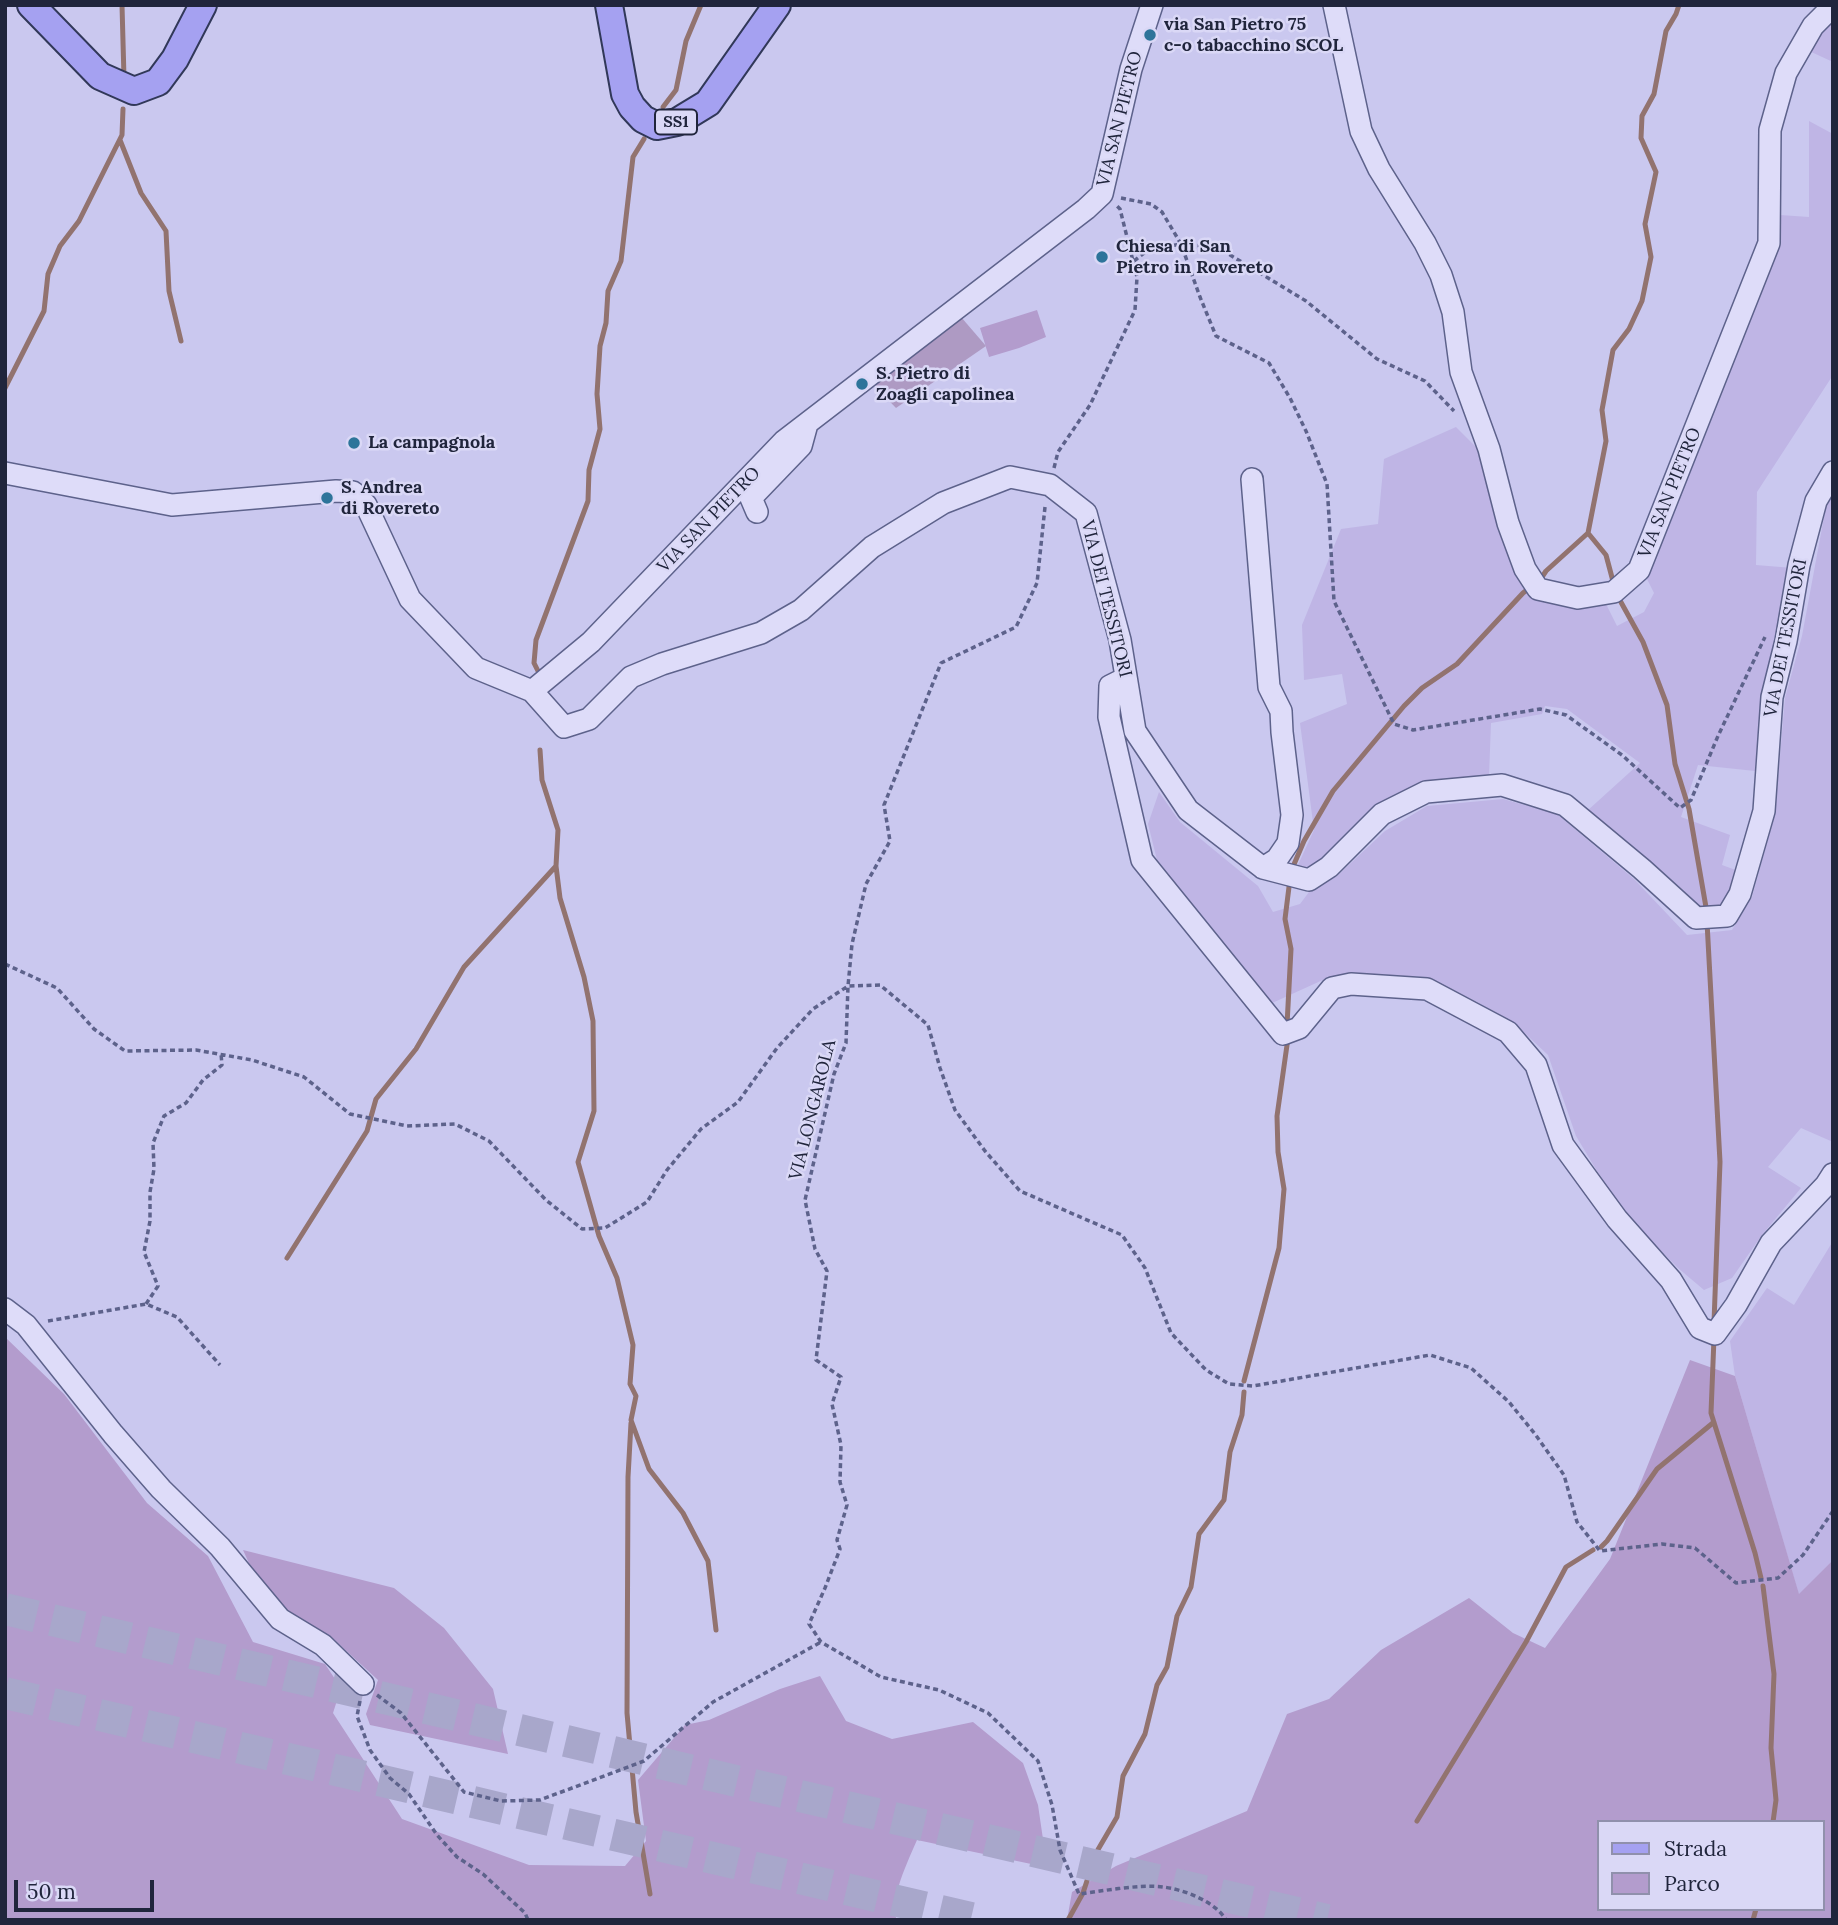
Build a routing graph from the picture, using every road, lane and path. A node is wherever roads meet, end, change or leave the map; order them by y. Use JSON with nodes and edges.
{"nodes":[{"id":1,"x":31,"y":5,"type":"edge"},
{"id":2,"x":203,"y":5,"type":"edge"},
{"id":3,"x":609,"y":5,"type":"edge"},
{"id":4,"x":776,"y":5,"type":"edge"},
{"id":5,"x":1152,"y":5,"type":"edge"},
{"id":6,"x":1334,"y":5,"type":"edge"},
{"id":7,"x":1833,"y":6,"type":"edge"},
{"id":8,"x":1102,"y":194,"type":"junction"},
{"id":9,"x":1181,"y":244,"type":"junction"},
{"id":10,"x":1134,"y":261,"type":"junction"},
{"id":11,"x":1454,"y":411,"type":"dead end"},
{"id":12,"x":807,"y":424,"type":"junction"},
{"id":13,"x":1833,"y":472,"type":"edge"},
{"id":14,"x":5,"y":473,"type":"edge"},
{"id":15,"x":1252,"y":479,"type":"dead end"},
{"id":16,"x":1050,"y":485,"type":"junction"},
{"id":17,"x":757,"y":512,"type":"dead end"},
{"id":18,"x":1770,"y":626,"type":"dead end"},
{"id":19,"x":1126,"y":678,"type":"junction"},
{"id":20,"x":532,"y":691,"type":"junction"},
{"id":21,"x":1263,"y":868,"type":"junction"},
{"id":22,"x":5,"y":964,"type":"edge"},
{"id":23,"x":848,"y":986,"type":"junction"},
{"id":24,"x":221,"y":1054,"type":"junction"},
{"id":25,"x":1833,"y":1174,"type":"edge"},
{"id":26,"x":146,"y":1304,"type":"junction"},
{"id":27,"x":5,"y":1309,"type":"edge"},
{"id":28,"x":26,"y":1325,"type":"junction"},
{"id":29,"x":220,"y":1365,"type":"dead end"},
{"id":30,"x":1833,"y":1511,"type":"edge"},
{"id":31,"x":821,"y":1642,"type":"junction"},
{"id":32,"x":363,"y":1684,"type":"junction"},
{"id":33,"x":528,"y":1920,"type":"edge"},
{"id":34,"x":1226,"y":1920,"type":"edge"}],
"edges":[{"from":1,"to":2,"type":"main road"},
{"from":3,"to":4,"type":"main road","number":"SS1"},
{"from":5,"to":8,"type":"street","name":"VIA SAN PIETRO"},
{"from":6,"to":7,"type":"street","name":"VIA SAN PIETRO"},
{"from":8,"to":9,"type":"path"},
{"from":8,"to":10,"type":"path","name":"VIA LONGAROLA"},
{"from":8,"to":12,"type":"street","name":"VIA SAN PIETRO"},
{"from":9,"to":10,"type":"path"},
{"from":9,"to":11,"type":"path"},
{"from":9,"to":18,"type":"path"},
{"from":10,"to":16,"type":"path","name":"VIA LONGAROLA"},
{"from":12,"to":17,"type":"street"},
{"from":12,"to":20,"type":"street","name":"VIA SAN PIETRO"},
{"from":13,"to":21,"type":"street","name":"VIA DEI TESSITORI"},
{"from":14,"to":20,"type":"street"},
{"from":15,"to":21,"type":"street"},
{"from":16,"to":19,"type":"street","name":"VIA DEI TESSITORI"},
{"from":16,"to":20,"type":"street","name":"VIA DEI TESSITORI"},
{"from":16,"to":23,"type":"path","name":"VIA LONGAROLA"},
{"from":19,"to":21,"type":"street","name":"VIA DEI TESSITORI"},
{"from":19,"to":25,"type":"street"},
{"from":22,"to":24,"type":"path"},
{"from":23,"to":24,"type":"path"},
{"from":23,"to":30,"type":"path"},
{"from":23,"to":31,"type":"path","name":"VIA LONGAROLA"},
{"from":24,"to":26,"type":"path"},
{"from":26,"to":28,"type":"path"},
{"from":26,"to":29,"type":"path"},
{"from":27,"to":28,"type":"street"},
{"from":28,"to":32,"type":"street"},
{"from":31,"to":32,"type":"path"},
{"from":31,"to":34,"type":"path"},
{"from":32,"to":33,"type":"path"}]}
